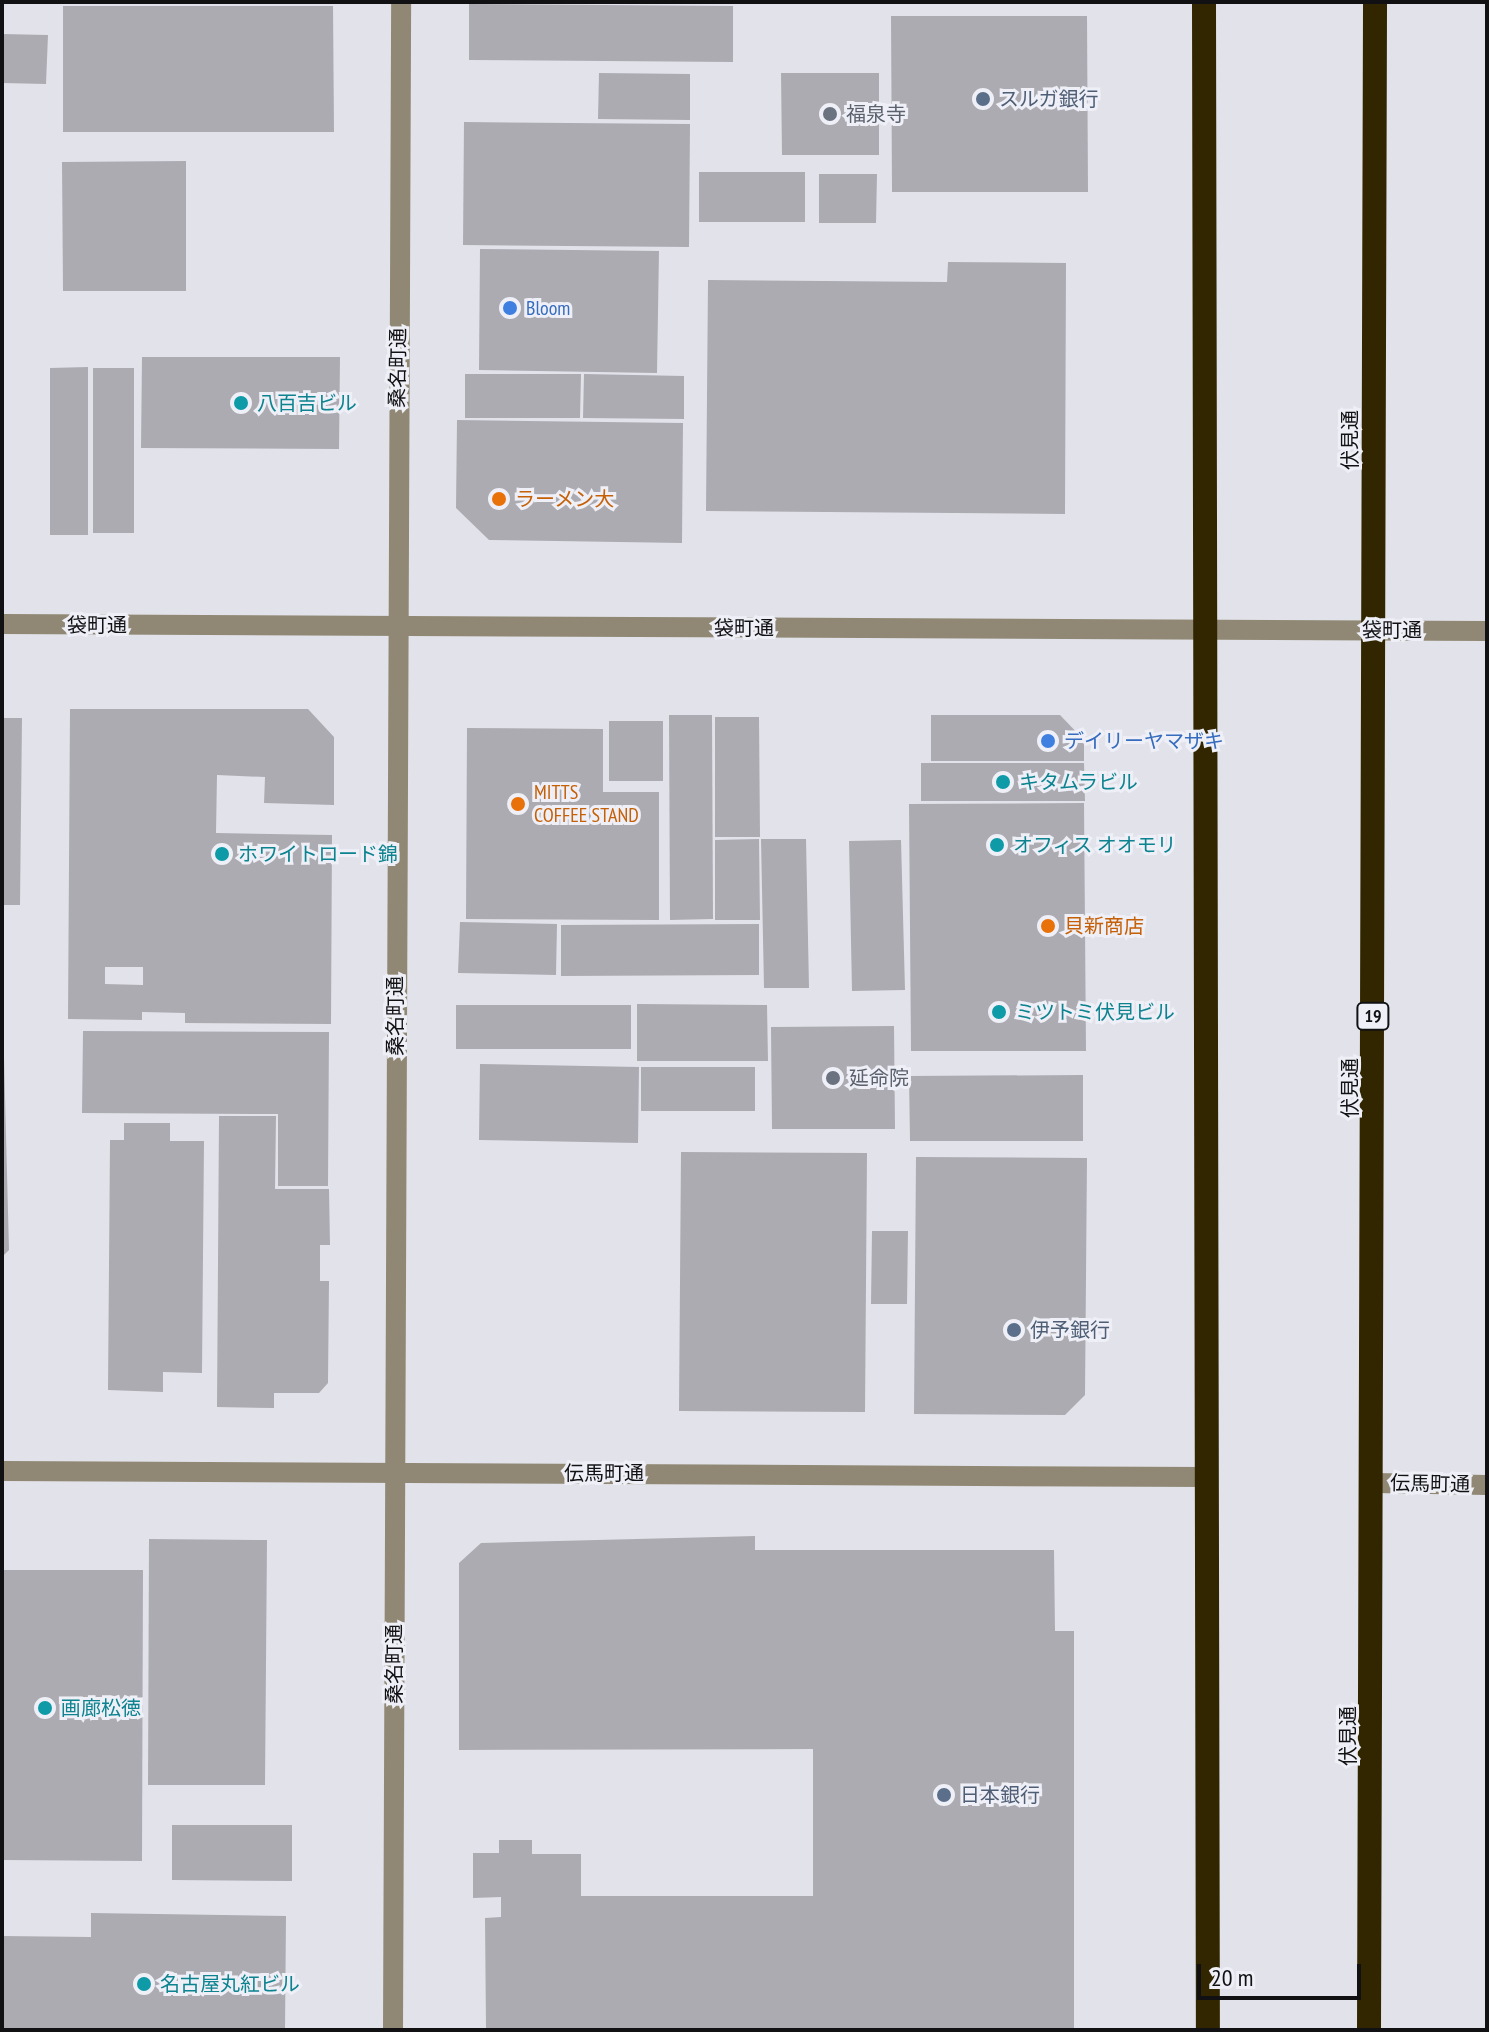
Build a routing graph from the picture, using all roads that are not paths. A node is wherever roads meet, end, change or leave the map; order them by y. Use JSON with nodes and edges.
{"nodes":[{"id":1,"x":401,"y":2,"type":"edge"},
{"id":2,"x":1204,"y":2,"type":"edge"},
{"id":3,"x":1375,"y":2,"type":"edge"},
{"id":4,"x":2,"y":624,"type":"edge"},
{"id":5,"x":394,"y":626,"type":"junction"},
{"id":6,"x":1207,"y":629,"type":"junction"},
{"id":7,"x":1373,"y":630,"type":"junction"},
{"id":8,"x":1487,"y":631,"type":"edge"},
{"id":9,"x":395,"y":1470,"type":"junction"},
{"id":10,"x":2,"y":1471,"type":"edge"},
{"id":11,"x":1207,"y":1477,"type":"junction"},
{"id":12,"x":1374,"y":1483,"type":"junction"},
{"id":13,"x":1487,"y":1485,"type":"edge"},
{"id":14,"x":393,"y":2030,"type":"edge"},
{"id":15,"x":1208,"y":2030,"type":"edge"},
{"id":16,"x":1369,"y":2030,"type":"edge"}],
"edges":[{"from":1,"to":5,"type":"street","name":"桑名町通"},
{"from":2,"to":6,"type":"highway"},
{"from":3,"to":7,"type":"highway","name":"伏見通","number":"19"},
{"from":4,"to":5,"type":"street","name":"袋町通"},
{"from":5,"to":6,"type":"street","name":"袋町通"},
{"from":5,"to":9,"type":"street","name":"桑名町通"},
{"from":6,"to":7,"type":"street","name":"袋町通"},
{"from":6,"to":11,"type":"highway"},
{"from":7,"to":8,"type":"street","name":"袋町通"},
{"from":7,"to":12,"type":"highway","name":"伏見通","number":"19"},
{"from":9,"to":10,"type":"street","name":"伝馬町通"},
{"from":9,"to":11,"type":"street","name":"伝馬町通"},
{"from":9,"to":14,"type":"street","name":"桑名町通"},
{"from":11,"to":15,"type":"highway"},
{"from":12,"to":13,"type":"street","name":"伝馬町通"},
{"from":12,"to":16,"type":"highway","name":"伏見通","number":"19"}]}
